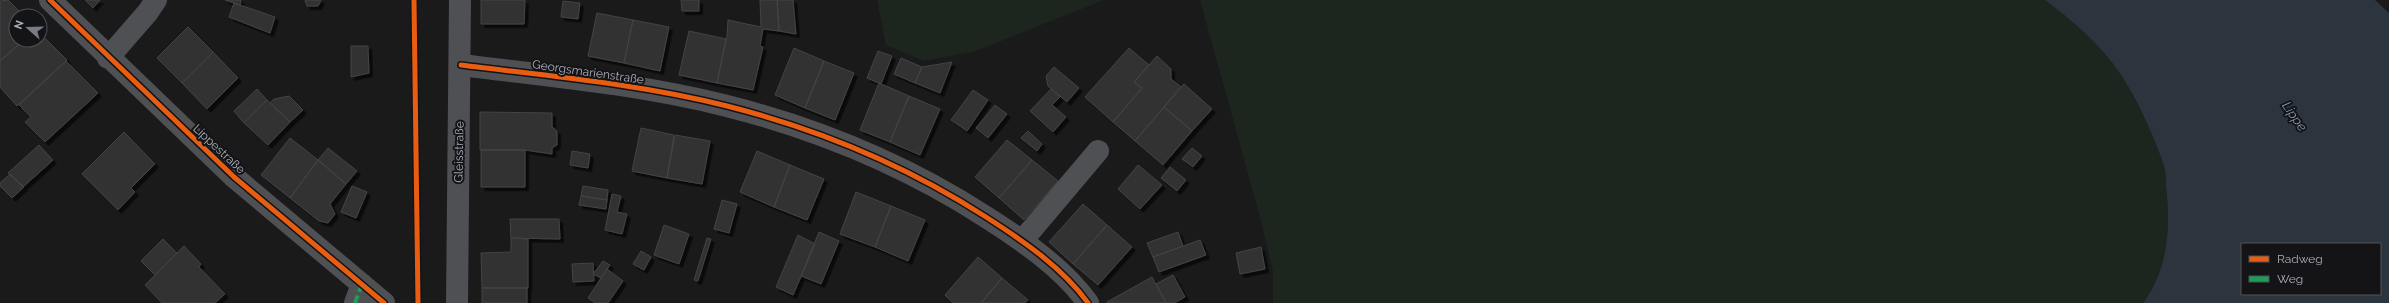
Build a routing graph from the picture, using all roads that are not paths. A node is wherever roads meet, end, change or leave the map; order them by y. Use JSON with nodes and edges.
{"nodes":[{"id":1,"x":50,"y":0,"type":"edge"},
{"id":2,"x":156,"y":0,"type":"edge"},
{"id":3,"x":460,"y":0,"type":"edge"},
{"id":4,"x":108,"y":58,"type":"junction"},
{"id":5,"x":461,"y":65,"type":"junction"},
{"id":6,"x":1098,"y":151,"type":"dead end"},
{"id":7,"x":1022,"y":241,"type":"junction"},
{"id":8,"x":359,"y":293,"type":"edge"},
{"id":9,"x":384,"y":303,"type":"edge"},
{"id":10,"x":457,"y":303,"type":"edge"},
{"id":11,"x":1088,"y":303,"type":"edge"}],
"edges":[{"from":1,"to":4,"type":"street","name":"Lippestraße"},
{"from":2,"to":4,"type":"street"},
{"from":3,"to":5,"type":"street","name":"Gleisstraße"},
{"from":4,"to":8,"type":"street","name":"Lippestraße"},
{"from":5,"to":7,"type":"street","name":"Georgsmarienstraße"},
{"from":5,"to":10,"type":"street","name":"Gleisstraße"},
{"from":6,"to":7,"type":"street"},
{"from":7,"to":11,"type":"street","name":"Georgsmarienstraße"},
{"from":8,"to":9,"type":"street","name":"Lippestraße"}]}
